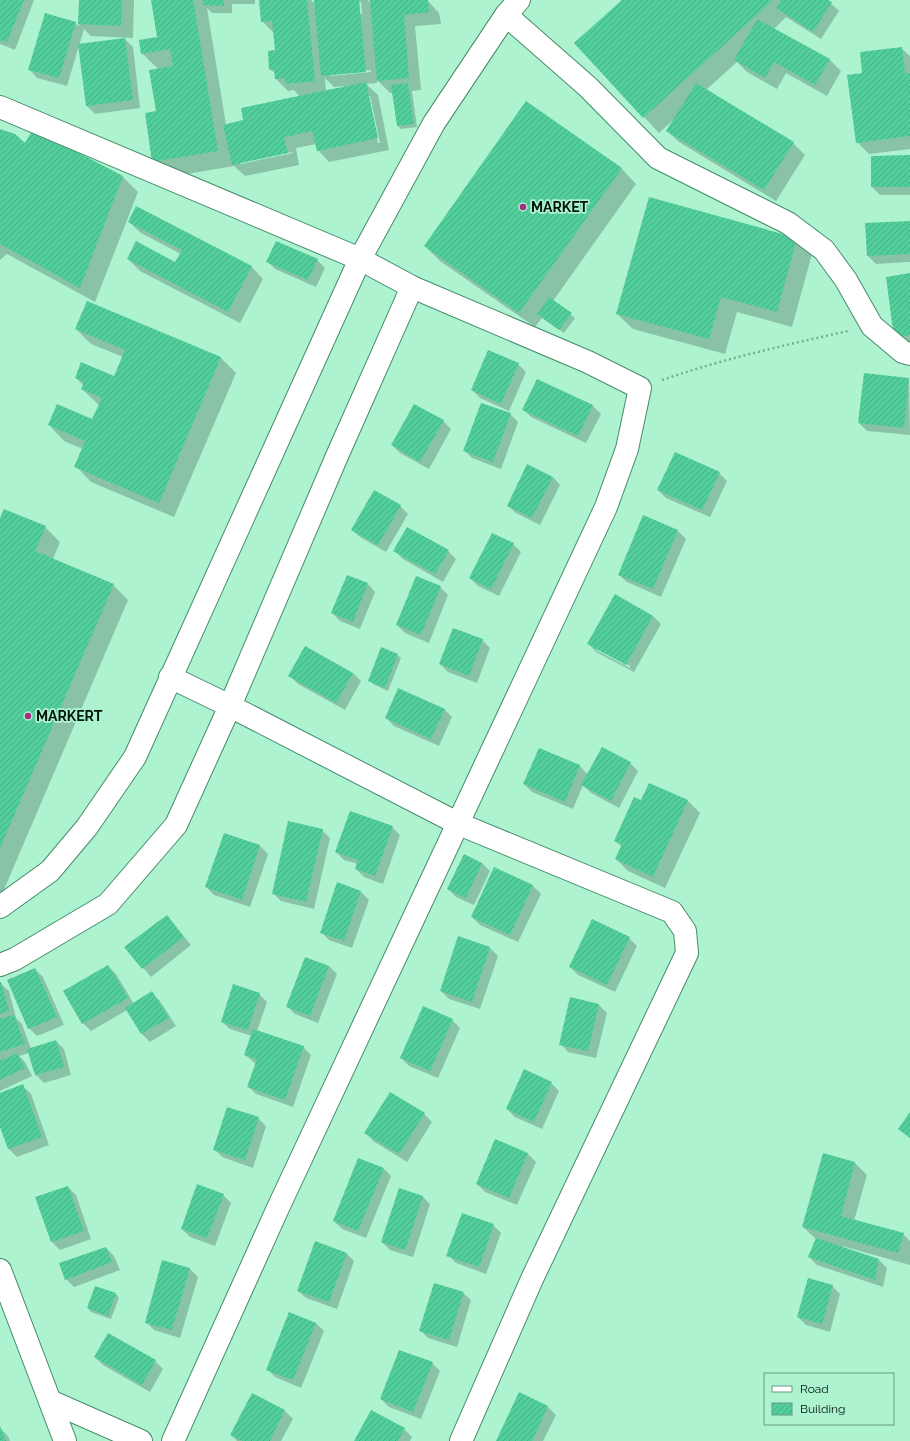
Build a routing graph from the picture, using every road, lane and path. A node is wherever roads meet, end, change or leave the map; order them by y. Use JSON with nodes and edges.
{"nodes":[{"id":1,"x":512,"y":7,"type":"edge"},
{"id":2,"x":0,"y":107,"type":"edge"},
{"id":3,"x":360,"y":260,"type":"junction"},
{"id":4,"x":412,"y":287,"type":"junction"},
{"id":5,"x":872,"y":326,"type":"junction"},
{"id":6,"x":910,"y":354,"type":"edge"},
{"id":7,"x":640,"y":388,"type":"junction"},
{"id":8,"x":170,"y":677,"type":"junction"},
{"id":9,"x":230,"y":706,"type":"junction"},
{"id":10,"x":459,"y":824,"type":"junction"},
{"id":11,"x":0,"y":907,"type":"edge"},
{"id":12,"x":0,"y":965,"type":"edge"},
{"id":13,"x":0,"y":1270,"type":"edge"},
{"id":14,"x":50,"y":1402,"type":"junction"},
{"id":15,"x":65,"y":1441,"type":"edge"},
{"id":16,"x":140,"y":1441,"type":"edge"},
{"id":17,"x":173,"y":1441,"type":"edge"},
{"id":18,"x":461,"y":1441,"type":"edge"}],
"edges":[{"from":1,"to":3,"type":"street"},
{"from":1,"to":5,"type":"street"},
{"from":2,"to":3,"type":"street"},
{"from":3,"to":4,"type":"street"},
{"from":3,"to":8,"type":"street"},
{"from":4,"to":7,"type":"street"},
{"from":4,"to":9,"type":"street"},
{"from":5,"to":6,"type":"street"},
{"from":5,"to":7,"type":"path"},
{"from":7,"to":10,"type":"street"},
{"from":8,"to":9,"type":"street"},
{"from":8,"to":11,"type":"street"},
{"from":9,"to":10,"type":"street"},
{"from":9,"to":12,"type":"street"},
{"from":10,"to":17,"type":"street"},
{"from":10,"to":18,"type":"street"},
{"from":13,"to":14,"type":"street"},
{"from":14,"to":15,"type":"street"},
{"from":14,"to":16,"type":"street"}]}
